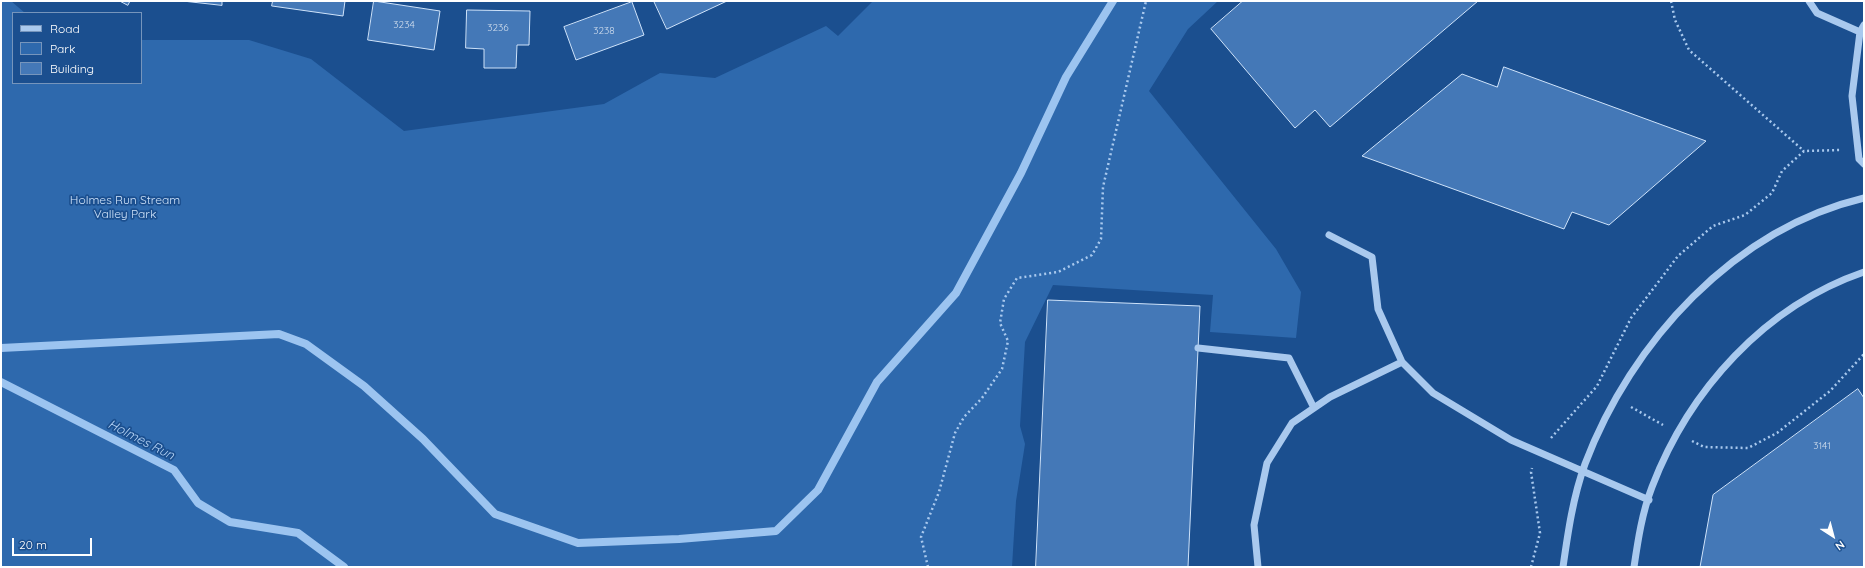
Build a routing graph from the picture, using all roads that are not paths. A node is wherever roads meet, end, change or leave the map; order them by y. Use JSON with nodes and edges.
{"nodes":[{"id":1,"x":1809,"y":1,"type":"edge"},
{"id":2,"x":1864,"y":25,"type":"edge"},
{"id":3,"x":1860,"y":32,"type":"junction"},
{"id":4,"x":1864,"y":164,"type":"edge"},
{"id":5,"x":1864,"y":198,"type":"edge"},
{"id":6,"x":1329,"y":235,"type":"dead end"},
{"id":7,"x":1864,"y":272,"type":"edge"},
{"id":8,"x":1198,"y":348,"type":"dead end"},
{"id":9,"x":1402,"y":362,"type":"junction"},
{"id":10,"x":1314,"y":408,"type":"junction"},
{"id":11,"x":1583,"y":472,"type":"junction"},
{"id":12,"x":1648,"y":500,"type":"junction"},
{"id":13,"x":1258,"y":567,"type":"edge"},
{"id":14,"x":1563,"y":567,"type":"edge"},
{"id":15,"x":1634,"y":567,"type":"edge"}],
"edges":[{"from":1,"to":3,"type":"street"},
{"from":2,"to":3,"type":"street"},
{"from":3,"to":4,"type":"street"},
{"from":5,"to":11,"type":"street"},
{"from":6,"to":9,"type":"street"},
{"from":7,"to":12,"type":"street"},
{"from":8,"to":10,"type":"street"},
{"from":9,"to":10,"type":"street"},
{"from":9,"to":11,"type":"street"},
{"from":10,"to":13,"type":"street"},
{"from":11,"to":12,"type":"street"},
{"from":11,"to":14,"type":"street"},
{"from":12,"to":15,"type":"street"}]}
